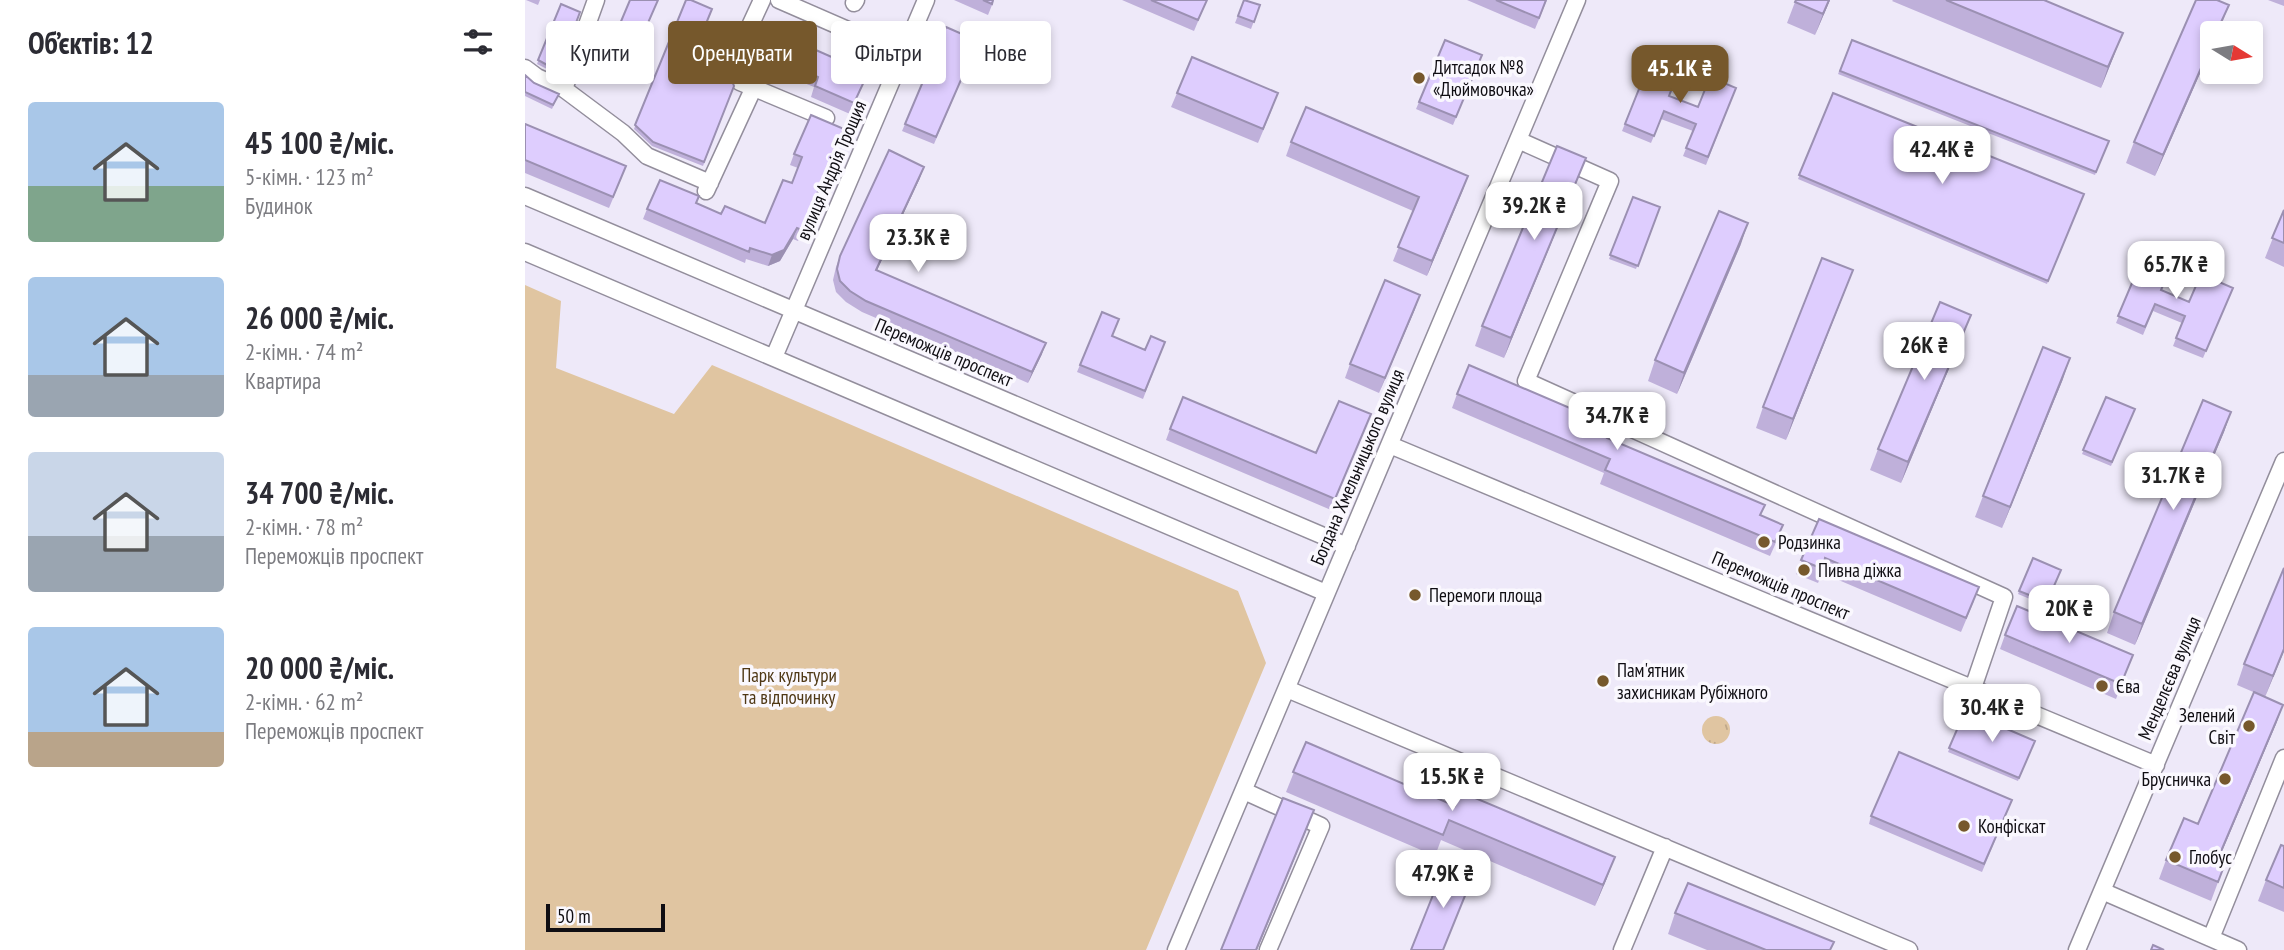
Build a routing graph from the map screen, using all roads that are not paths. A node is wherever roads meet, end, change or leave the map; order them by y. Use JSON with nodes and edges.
{"nodes":[{"id":1,"x":596,"y":0,"type":"edge"},
{"id":2,"x":762,"y":0,"type":"edge"},
{"id":3,"x":779,"y":0,"type":"edge"},
{"id":4,"x":926,"y":0,"type":"edge"},
{"id":5,"x":1577,"y":0,"type":"edge"},
{"id":6,"x":917,"y":21,"type":"edge"},
{"id":7,"x":831,"y":23,"type":"edge"},
{"id":8,"x":525,"y":68,"type":"edge"},
{"id":9,"x":890,"y":84,"type":"edge"},
{"id":10,"x":754,"y":87,"type":"junction"},
{"id":11,"x":564,"y":89,"type":"junction"},
{"id":12,"x":826,"y":118,"type":"edge"},
{"id":13,"x":1518,"y":140,"type":"junction"},
{"id":14,"x":525,"y":196,"type":"edge"},
{"id":15,"x":525,"y":252,"type":"edge"},
{"id":16,"x":794,"y":311,"type":"junction"},
{"id":17,"x":775,"y":357,"type":"junction"},
{"id":18,"x":1390,"y":445,"type":"junction"},
{"id":19,"x":2284,"y":461,"type":"edge"},
{"id":20,"x":1347,"y":546,"type":"junction"},
{"id":21,"x":1326,"y":593,"type":"junction"},
{"id":22,"x":1973,"y":688,"type":"junction"},
{"id":23,"x":1287,"y":689,"type":"junction"},
{"id":24,"x":2284,"y":758,"type":"edge"},
{"id":25,"x":2156,"y":765,"type":"junction"},
{"id":26,"x":1244,"y":791,"type":"junction"},
{"id":27,"x":1665,"y":847,"type":"junction"},
{"id":28,"x":2102,"y":891,"type":"junction"},
{"id":29,"x":2211,"y":938,"type":"junction"},
{"id":30,"x":1176,"y":950,"type":"edge"},
{"id":31,"x":1268,"y":950,"type":"edge"},
{"id":32,"x":1622,"y":950,"type":"edge"},
{"id":33,"x":1909,"y":950,"type":"edge"},
{"id":34,"x":2077,"y":950,"type":"edge"},
{"id":35,"x":2238,"y":950,"type":"edge"}],
"edges":[{"from":1,"to":11,"type":"street"},
{"from":2,"to":10,"type":"street"},
{"from":3,"to":7,"type":"street"},
{"from":4,"to":6,"type":"street","name":"вулиця Андрія Трощия"},
{"from":5,"to":13,"type":"street","name":"Богдана Хмельницького вулиця"},
{"from":8,"to":11,"type":"street"},
{"from":9,"to":16,"type":"street","name":"вулиця Андрія Трощия"},
{"from":10,"to":11,"type":"street"},
{"from":10,"to":12,"type":"street"},
{"from":13,"to":18,"type":"street","name":"Богдана Хмельницького вулиця"},
{"from":13,"to":22,"type":"street"},
{"from":14,"to":16,"type":"street","name":"Переможців проспект"},
{"from":15,"to":17,"type":"street"},
{"from":16,"to":17,"type":"street","name":"вулиця Андрія Трощия"},
{"from":16,"to":20,"type":"street","name":"Переможців проспект"},
{"from":17,"to":21,"type":"street"},
{"from":18,"to":20,"type":"street","name":"Богдана Хмельницького вулиця"},
{"from":18,"to":22,"type":"street","name":"Переможців проспект"},
{"from":19,"to":25,"type":"street","name":"Менделєєва вулиця"},
{"from":20,"to":21,"type":"street","name":"Богдана Хмельницького вулиця"},
{"from":21,"to":23,"type":"street","name":"Богдана Хмельницького вулиця"},
{"from":22,"to":25,"type":"street","name":"Переможців проспект"},
{"from":23,"to":26,"type":"street","name":"Богдана Хмельницького вулиця"},
{"from":23,"to":27,"type":"street"},
{"from":24,"to":29,"type":"street"},
{"from":25,"to":28,"type":"street","name":"Менделєєва вулиця"},
{"from":26,"to":30,"type":"street","name":"Богдана Хмельницького вулиця"},
{"from":26,"to":31,"type":"street"},
{"from":27,"to":32,"type":"street"},
{"from":27,"to":33,"type":"street"},
{"from":28,"to":29,"type":"street"},
{"from":28,"to":34,"type":"street","name":"Менделєєва вулиця"},
{"from":29,"to":35,"type":"street"}]}
